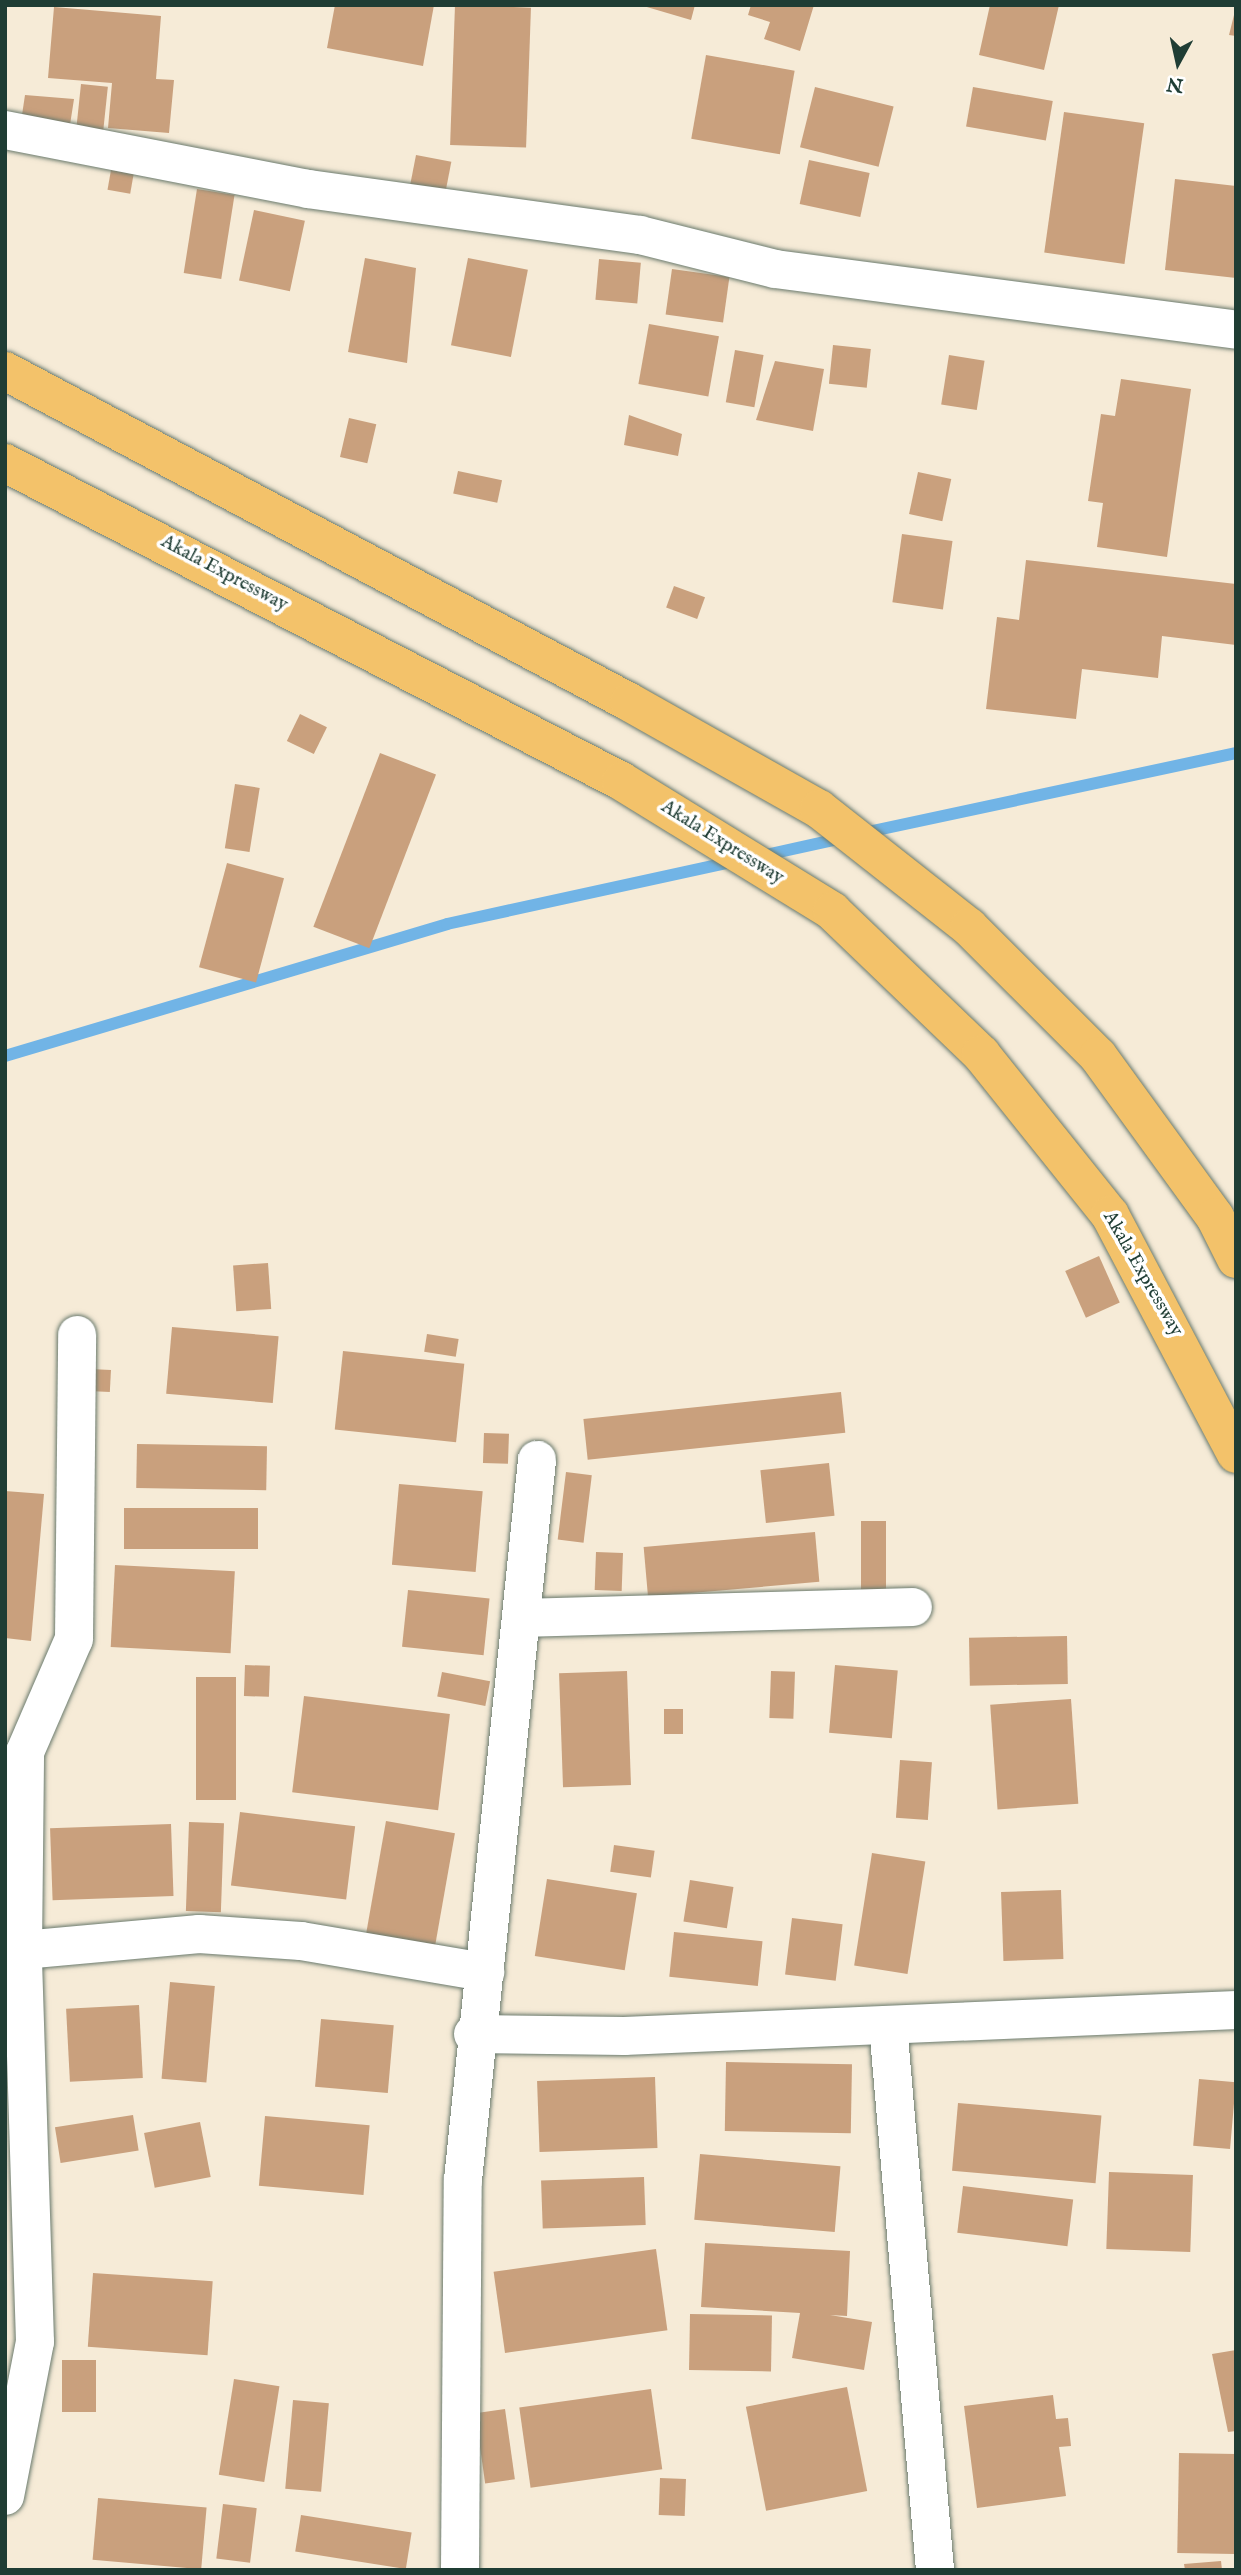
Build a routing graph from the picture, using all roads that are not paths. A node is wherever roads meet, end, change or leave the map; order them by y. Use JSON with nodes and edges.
{"nodes":[{"id":1,"x":5,"y":130,"type":"edge"},
{"id":2,"x":1236,"y":330,"type":"edge"},
{"id":3,"x":8,"y":378,"type":"edge"},
{"id":4,"x":5,"y":463,"type":"edge"},
{"id":5,"x":1236,"y":1259,"type":"edge"},
{"id":6,"x":77,"y":1335,"type":"dead end"},
{"id":7,"x":1236,"y":1454,"type":"edge"},
{"id":8,"x":537,"y":1460,"type":"dead end"},
{"id":9,"x":913,"y":1607,"type":"dead end"},
{"id":10,"x":522,"y":1618,"type":"junction"},
{"id":11,"x":23,"y":1950,"type":"junction"},
{"id":12,"x":485,"y":1972,"type":"junction"},
{"id":13,"x":1236,"y":2011,"type":"edge"},
{"id":14,"x":888,"y":2025,"type":"junction"},
{"id":15,"x":473,"y":2034,"type":"junction"},
{"id":16,"x":18,"y":2132,"type":"edge"},
{"id":17,"x":5,"y":2496,"type":"edge"},
{"id":18,"x":460,"y":2570,"type":"edge"},
{"id":19,"x":935,"y":2570,"type":"edge"}],
"edges":[{"from":1,"to":2,"type":"street"},
{"from":3,"to":5,"type":"main road"},
{"from":4,"to":7,"type":"main road","name":"Akala Expressway"},
{"from":6,"to":11,"type":"street"},
{"from":8,"to":10,"type":"street"},
{"from":9,"to":10,"type":"street"},
{"from":10,"to":12,"type":"street"},
{"from":11,"to":12,"type":"street"},
{"from":11,"to":16,"type":"street"},
{"from":12,"to":15,"type":"street"},
{"from":13,"to":14,"type":"street"},
{"from":14,"to":15,"type":"street"},
{"from":14,"to":19,"type":"street"},
{"from":15,"to":18,"type":"street"},
{"from":16,"to":17,"type":"street"}]}
